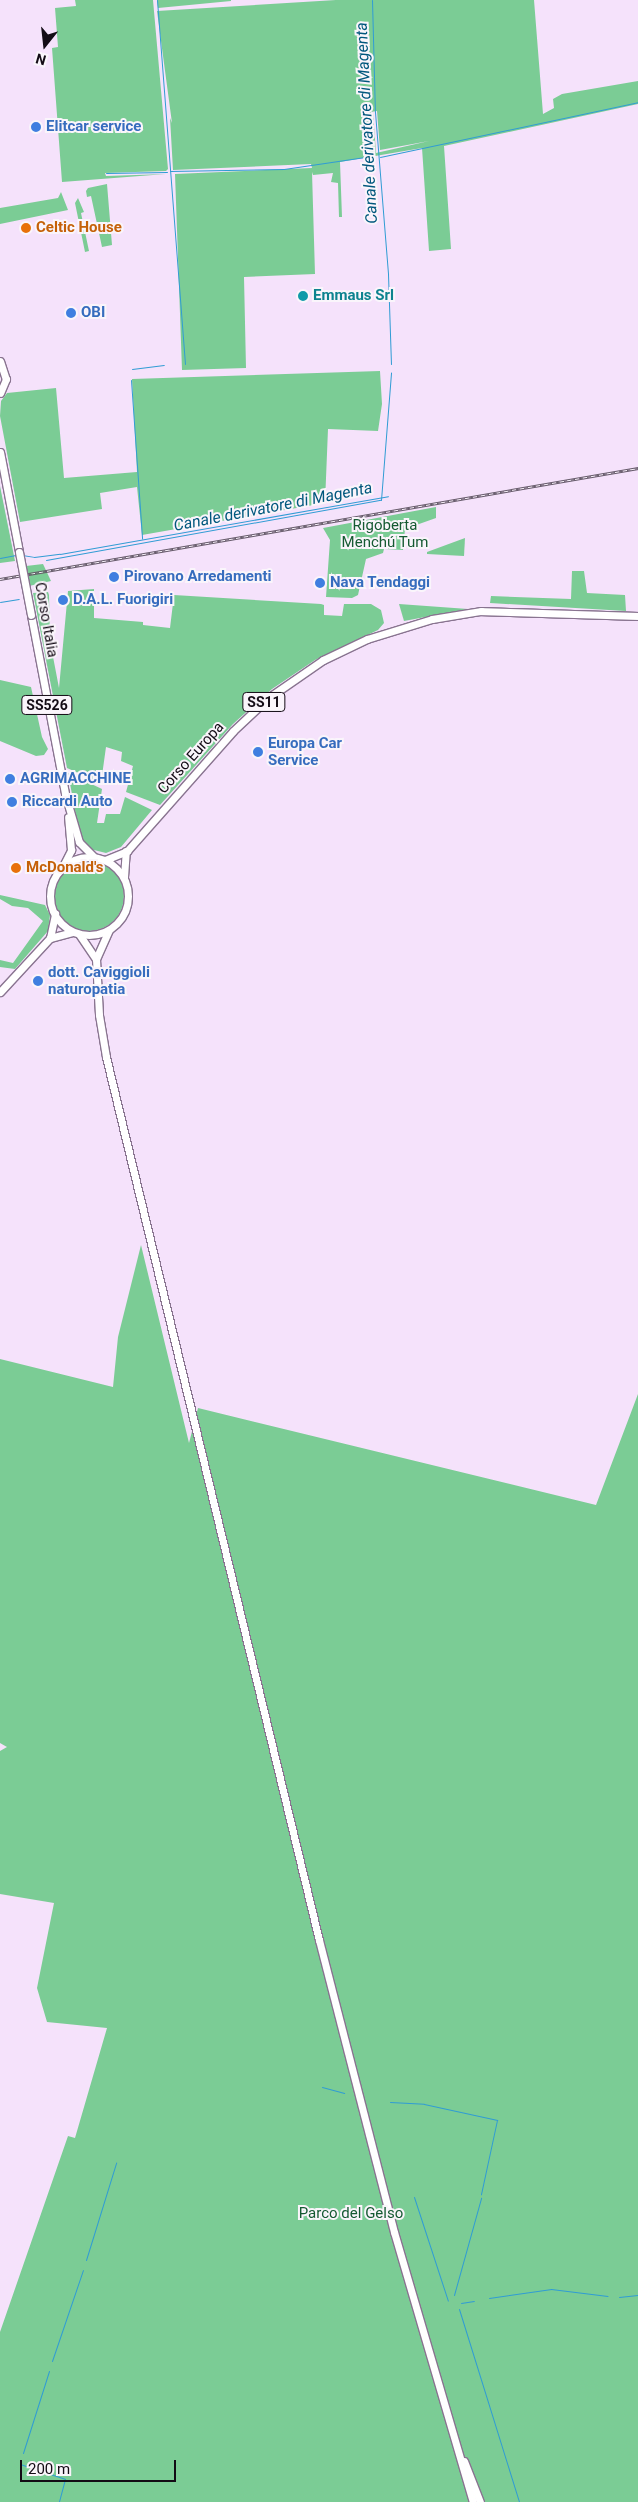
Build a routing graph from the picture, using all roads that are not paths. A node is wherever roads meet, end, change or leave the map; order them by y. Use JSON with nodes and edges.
{"nodes":[{"id":1,"x":0,"y":361,"type":"edge"},
{"id":2,"x":0,"y":393,"type":"edge"},
{"id":3,"x":0,"y":452,"type":"edge"},
{"id":4,"x":638,"y":616,"type":"edge"},
{"id":5,"x":65,"y":794,"type":"junction"},
{"id":6,"x":126,"y":851,"type":"junction"},
{"id":7,"x":95,"y":858,"type":"junction"},
{"id":8,"x":105,"y":860,"type":"junction"},
{"id":9,"x":61,"y":869,"type":"junction"},
{"id":10,"x":124,"y":878,"type":"junction"},
{"id":11,"x":54,"y":914,"type":"junction"},
{"id":12,"x":109,"y":930,"type":"junction"},
{"id":13,"x":77,"y":933,"type":"junction"},
{"id":14,"x":50,"y":938,"type":"junction"},
{"id":15,"x":96,"y":959,"type":"junction"},
{"id":16,"x":0,"y":992,"type":"edge"},
{"id":17,"x":448,"y":2416,"type":"junction"},
{"id":18,"x":473,"y":2502,"type":"edge"},
{"id":19,"x":480,"y":2502,"type":"edge"}],
"edges":[{"from":1,"to":2,"type":"main road"},
{"from":3,"to":5,"type":"main road","name":"Corso Italia","number":"SS526","bridge":true},
{"from":4,"to":6,"type":"main road","name":"Corso Europa","number":"SS11"},
{"from":5,"to":7,"type":"main road","number":"SS526"},
{"from":5,"to":9,"type":"main road","number":"SS526"},
{"from":6,"to":8,"type":"main road","name":"Corso Europa"},
{"from":6,"to":10,"type":"main road"},
{"from":7,"to":8,"type":"main road"},
{"from":7,"to":9,"type":"main road"},
{"from":8,"to":10,"type":"main road"},
{"from":9,"to":11,"type":"main road"},
{"from":10,"to":12,"type":"main road"},
{"from":11,"to":13,"type":"main road"},
{"from":11,"to":14,"type":"main road"},
{"from":12,"to":13,"type":"main road"},
{"from":12,"to":15,"type":"main road"},
{"from":13,"to":14,"type":"main road"},
{"from":13,"to":15,"type":"main road"},
{"from":14,"to":16,"type":"main road"},
{"from":15,"to":17,"type":"main road"},
{"from":17,"to":18,"type":"main road"},
{"from":17,"to":19,"type":"main road"}]}
